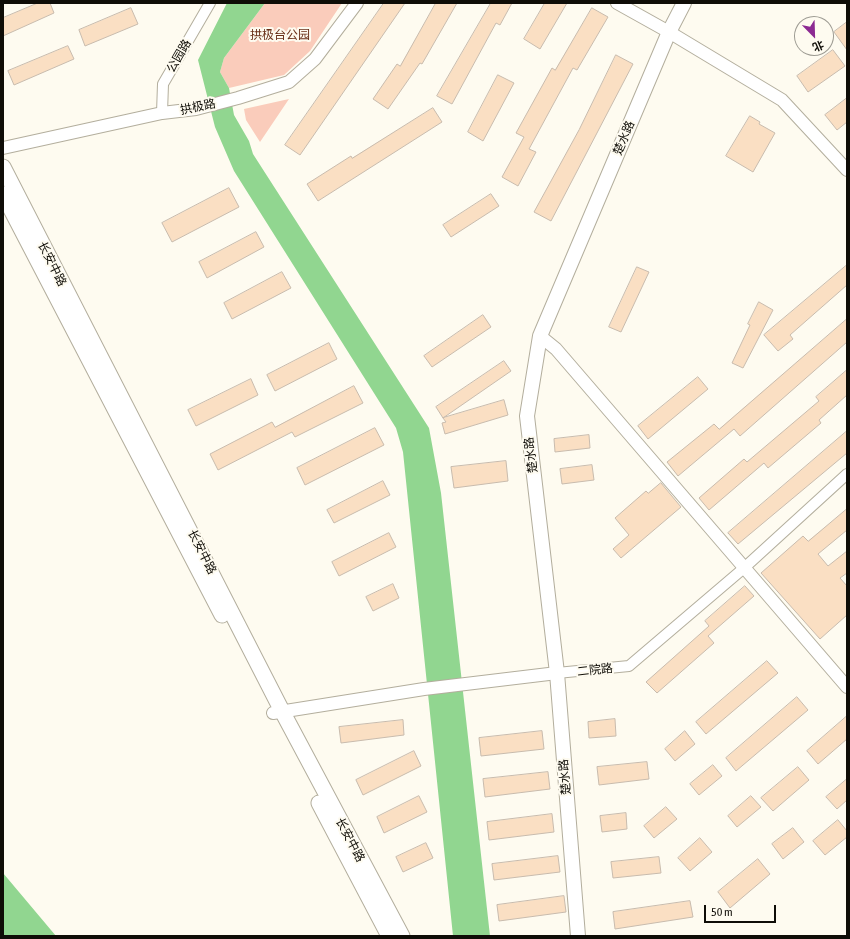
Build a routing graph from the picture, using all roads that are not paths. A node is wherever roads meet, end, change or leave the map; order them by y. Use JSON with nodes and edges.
{"nodes":[{"id":1,"x":210,"y":3,"type":"edge"},
{"id":2,"x":357,"y":3,"type":"edge"},
{"id":3,"x":617,"y":3,"type":"edge"},
{"id":4,"x":684,"y":3,"type":"edge"},
{"id":5,"x":669,"y":32,"type":"junction"},
{"id":6,"x":162,"y":113,"type":"junction"},
{"id":7,"x":3,"y":148,"type":"edge"},
{"id":8,"x":3,"y":167,"type":"edge"},
{"id":9,"x":847,"y":170,"type":"edge"},
{"id":10,"x":3,"y":194,"type":"edge"},
{"id":11,"x":540,"y":336,"type":"junction"},
{"id":12,"x":847,"y":474,"type":"edge"},
{"id":13,"x":744,"y":568,"type":"junction"},
{"id":14,"x":556,"y":674,"type":"junction"},
{"id":15,"x":847,"y":687,"type":"edge"},
{"id":16,"x":278,"y":712,"type":"junction"},
{"id":17,"x":389,"y":936,"type":"edge"},
{"id":18,"x":402,"y":936,"type":"edge"},
{"id":19,"x":578,"y":936,"type":"edge"}],
"edges":[{"from":1,"to":6,"type":"street","name":"公园路"},
{"from":2,"to":6,"type":"street","name":"拱极路"},
{"from":3,"to":5,"type":"street"},
{"from":4,"to":5,"type":"main road","name":"楚水路"},
{"from":5,"to":9,"type":"street"},
{"from":5,"to":11,"type":"main road","name":"楚水路"},
{"from":6,"to":7,"type":"street","name":"拱极路"},
{"from":8,"to":16,"type":"main road","name":"长安中路"},
{"from":10,"to":16,"type":"main road","name":"长安中路"},
{"from":11,"to":13,"type":"street"},
{"from":11,"to":14,"type":"main road","name":"楚水路"},
{"from":12,"to":13,"type":"street","name":"二院路"},
{"from":13,"to":14,"type":"street","name":"二院路"},
{"from":13,"to":15,"type":"street"},
{"from":14,"to":16,"type":"street","name":"二院路"},
{"from":14,"to":19,"type":"main road","name":"楚水路"},
{"from":16,"to":17,"type":"main road","name":"长安中路"},
{"from":16,"to":18,"type":"main road","name":"长安中路"}]}
